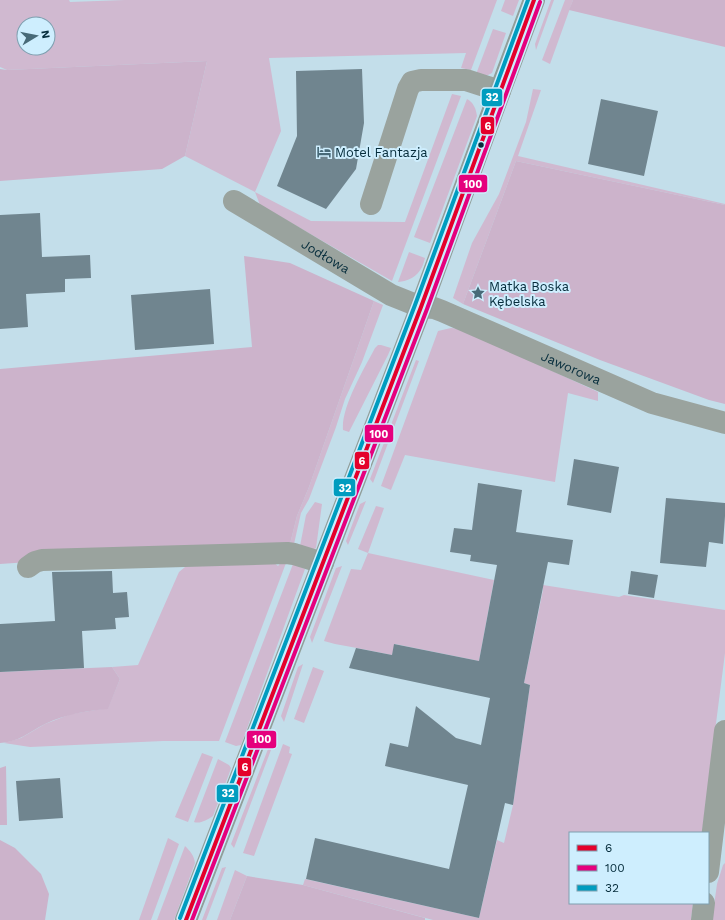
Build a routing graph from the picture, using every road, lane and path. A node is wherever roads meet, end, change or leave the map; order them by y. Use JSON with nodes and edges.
{"nodes":[{"id":1,"x":534,"y":0,"type":"edge"},
{"id":2,"x":500,"y":91,"type":"junction"},
{"id":3,"x":234,"y":201,"type":"dead end"},
{"id":4,"x":371,"y":204,"type":"dead end"},
{"id":5,"x":421,"y":307,"type":"junction"},
{"id":6,"x":725,"y":423,"type":"edge"},
{"id":7,"x":323,"y":563,"type":"junction"},
{"id":8,"x":28,"y":568,"type":"dead end"},
{"id":9,"x":725,"y":731,"type":"edge"},
{"id":10,"x":719,"y":835,"type":"edge"},
{"id":11,"x":709,"y":869,"type":"edge"},
{"id":12,"x":704,"y":904,"type":"edge"},
{"id":13,"x":186,"y":920,"type":"edge"},
{"id":14,"x":702,"y":920,"type":"edge"}],
"edges":[{"from":1,"to":2,"type":"main road"},
{"from":2,"to":4,"type":"street"},
{"from":2,"to":5,"type":"main road"},
{"from":3,"to":5,"type":"street","name":"Jodłowa"},
{"from":5,"to":6,"type":"street","name":"Jaworowa"},
{"from":5,"to":7,"type":"main road"},
{"from":7,"to":8,"type":"street"},
{"from":7,"to":13,"type":"main road"},
{"from":9,"to":10,"type":"street"},
{"from":10,"to":11,"type":"street"},
{"from":12,"to":14,"type":"street"}]}
